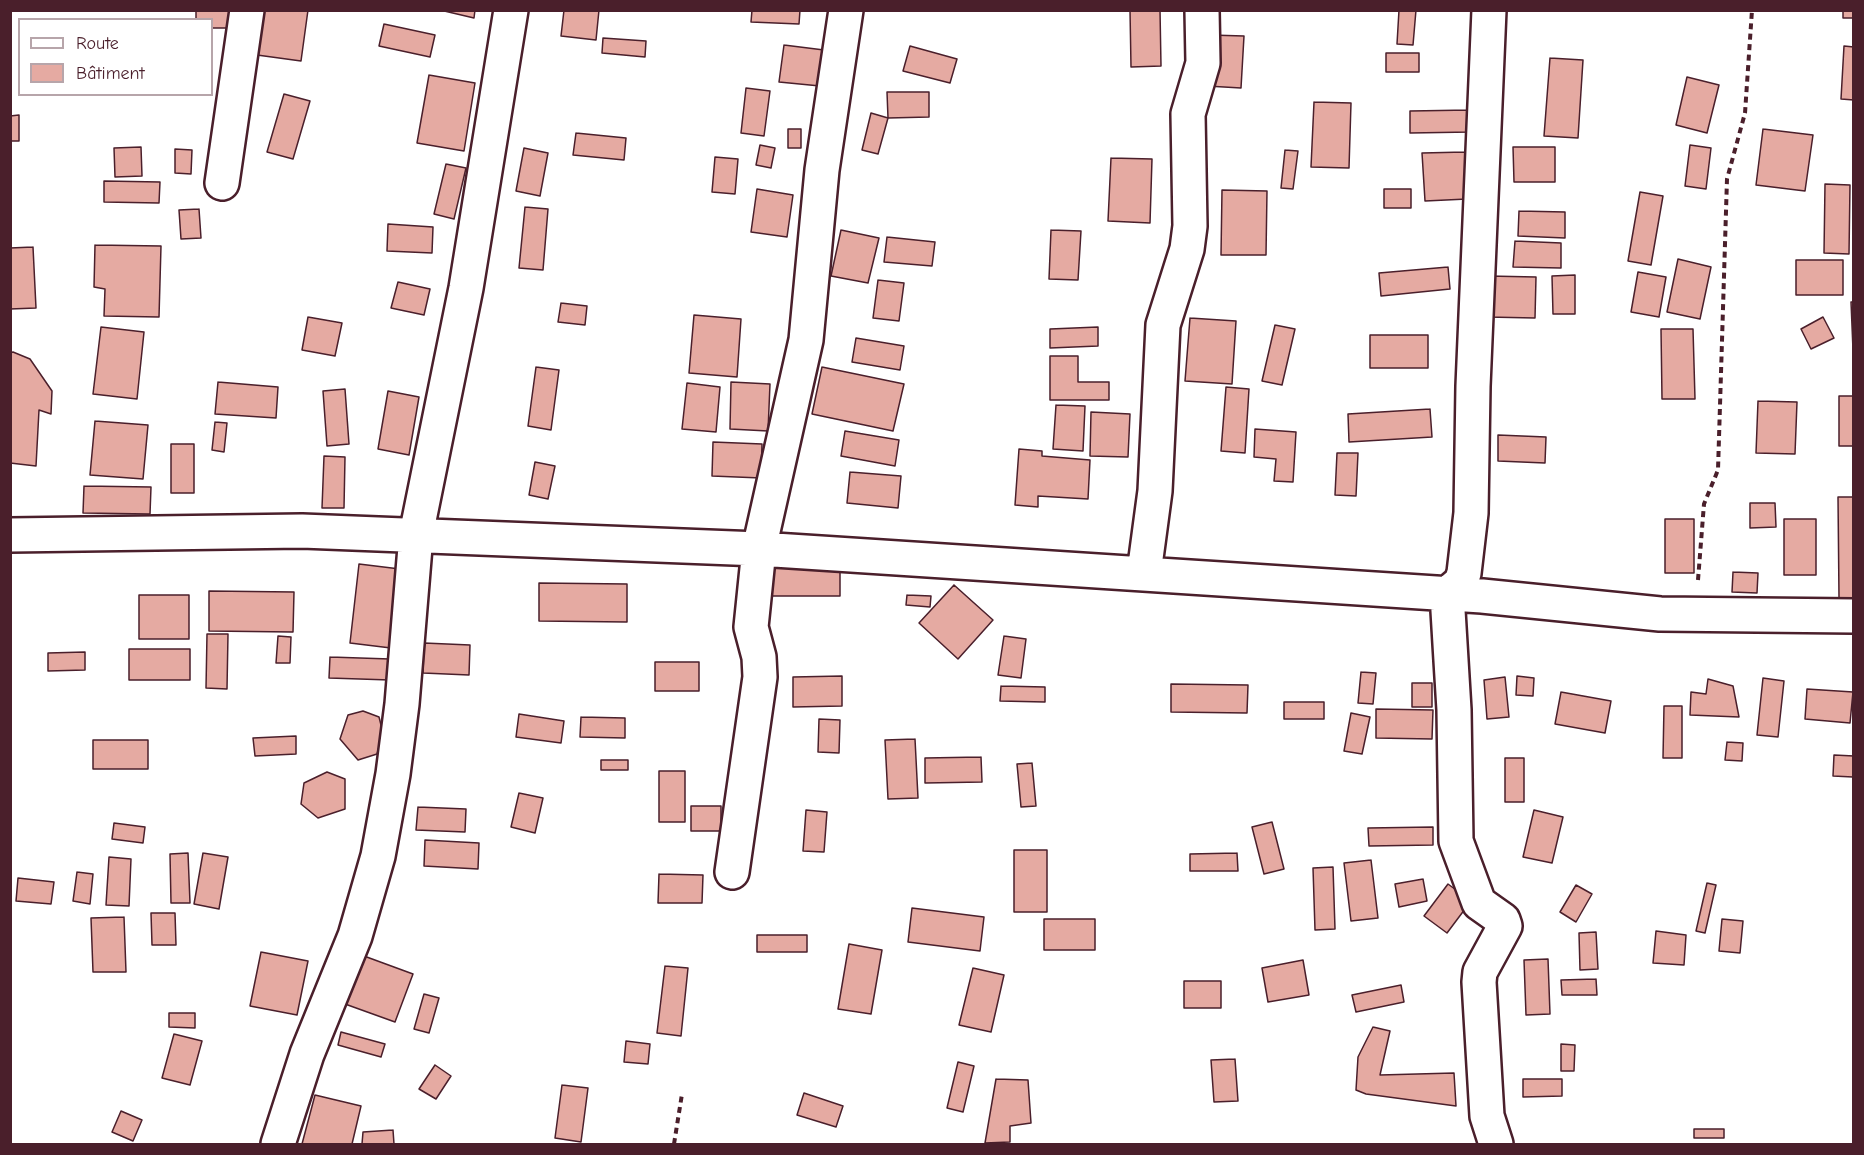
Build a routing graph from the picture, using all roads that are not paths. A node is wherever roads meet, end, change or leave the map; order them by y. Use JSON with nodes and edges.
{"nodes":[{"id":1,"x":247,"y":10,"type":"edge"},
{"id":2,"x":511,"y":10,"type":"edge"},
{"id":3,"x":846,"y":10,"type":"edge"},
{"id":4,"x":1202,"y":10,"type":"edge"},
{"id":5,"x":1489,"y":10,"type":"edge"},
{"id":6,"x":222,"y":183,"type":"dead end"},
{"id":7,"x":416,"y":535,"type":"junction"},
{"id":8,"x":10,"y":536,"type":"edge"},
{"id":9,"x":759,"y":549,"type":"junction"},
{"id":10,"x":1144,"y":573,"type":"junction"},
{"id":11,"x":1447,"y":594,"type":"junction"},
{"id":12,"x":1854,"y":616,"type":"edge"},
{"id":13,"x":732,"y":872,"type":"dead end"},
{"id":14,"x":278,"y":1144,"type":"edge"},
{"id":15,"x":1496,"y":1144,"type":"edge"}],
"edges":[{"from":1,"to":6,"type":"street"},
{"from":2,"to":7,"type":"street"},
{"from":3,"to":9,"type":"street"},
{"from":4,"to":10,"type":"street"},
{"from":5,"to":11,"type":"street"},
{"from":7,"to":8,"type":"street"},
{"from":7,"to":9,"type":"street"},
{"from":7,"to":14,"type":"street"},
{"from":9,"to":10,"type":"street"},
{"from":9,"to":13,"type":"street"},
{"from":10,"to":11,"type":"street"},
{"from":11,"to":12,"type":"street"},
{"from":11,"to":15,"type":"street"}]}
